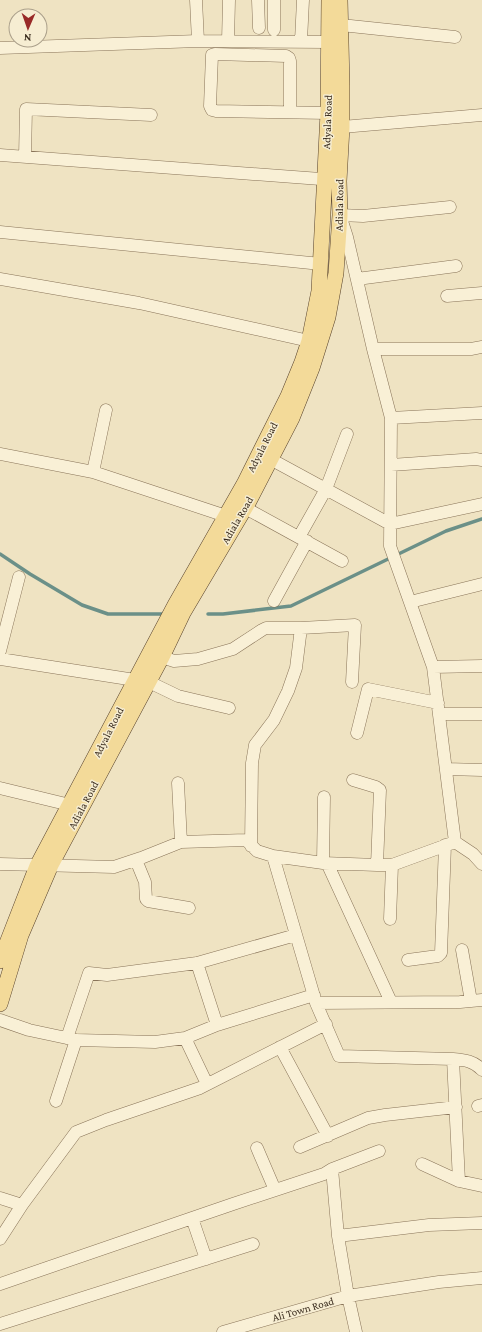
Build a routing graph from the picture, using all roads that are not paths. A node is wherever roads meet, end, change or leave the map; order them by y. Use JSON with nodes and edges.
{"nodes":[{"id":1,"x":196,"y":0,"type":"edge"},
{"id":2,"x":229,"y":0,"type":"edge"},
{"id":3,"x":258,"y":0,"type":"edge"},
{"id":4,"x":274,"y":0,"type":"edge"},
{"id":5,"x":303,"y":0,"type":"edge"},
{"id":6,"x":329,"y":0,"type":"edge"},
{"id":7,"x":340,"y":0,"type":"edge"},
{"id":8,"x":259,"y":28,"type":"dead end"},
{"id":9,"x":274,"y":30,"type":"dead end"},
{"id":10,"x":337,"y":35,"type":"junction"},
{"id":11,"x":455,"y":37,"type":"dead end"},
{"id":12,"x":198,"y":41,"type":"junction"},
{"id":13,"x":228,"y":41,"type":"junction"},
{"id":14,"x":301,"y":41,"type":"junction"},
{"id":15,"x":0,"y":48,"type":"edge"},
{"id":16,"x":290,"y":112,"type":"junction"},
{"id":17,"x":328,"y":113,"type":"junction"},
{"id":18,"x":482,"y":114,"type":"edge"},
{"id":19,"x":151,"y":115,"type":"dead end"},
{"id":20,"x":342,"y":128,"type":"junction"},
{"id":21,"x":0,"y":155,"type":"edge"},
{"id":22,"x":25,"y":157,"type":"junction"},
{"id":23,"x":331,"y":180,"type":"junction"},
{"id":24,"x":450,"y":207,"type":"dead end"},
{"id":25,"x":340,"y":215,"type":"junction"},
{"id":26,"x":0,"y":232,"type":"edge"},
{"id":27,"x":321,"y":264,"type":"junction"},
{"id":28,"x":456,"y":266,"type":"dead end"},
{"id":29,"x":0,"y":279,"type":"edge"},
{"id":30,"x":357,"y":279,"type":"junction"},
{"id":31,"x":482,"y":293,"type":"edge"},
{"id":32,"x":447,"y":296,"type":"dead end"},
{"id":33,"x":309,"y":341,"type":"junction"},
{"id":34,"x":482,"y":348,"type":"edge"},
{"id":35,"x":373,"y":349,"type":"junction"},
{"id":36,"x":106,"y":410,"type":"dead end"},
{"id":37,"x":482,"y":413,"type":"edge"},
{"id":38,"x":391,"y":418,"type":"junction"},
{"id":39,"x":347,"y":434,"type":"dead end"},
{"id":40,"x":0,"y":454,"type":"edge"},
{"id":41,"x":265,"y":456,"type":"junction"},
{"id":42,"x":482,"y":460,"type":"edge"},
{"id":43,"x":391,"y":465,"type":"junction"},
{"id":44,"x":93,"y":472,"type":"junction"},
{"id":45,"x":326,"y":489,"type":"junction"},
{"id":46,"x":482,"y":504,"type":"edge"},
{"id":47,"x":239,"y":505,"type":"junction"},
{"id":48,"x":226,"y":516,"type":"junction"},
{"id":49,"x":390,"y":524,"type":"junction"},
{"id":50,"x":303,"y":539,"type":"junction"},
{"id":51,"x":342,"y":561,"type":"dead end"},
{"id":52,"x":19,"y":577,"type":"dead end"},
{"id":53,"x":482,"y":584,"type":"edge"},
{"id":54,"x":274,"y":601,"type":"dead end"},
{"id":55,"x":410,"y":602,"type":"junction"},
{"id":56,"x":4,"y":617,"type":"edge"},
{"id":57,"x":301,"y":628,"type":"junction"},
{"id":58,"x":0,"y":651,"type":"edge"},
{"id":59,"x":162,"y":657,"type":"junction"},
{"id":60,"x":0,"y":659,"type":"edge"},
{"id":61,"x":482,"y":666,"type":"edge"},
{"id":62,"x":433,"y":667,"type":"junction"},
{"id":63,"x":142,"y":681,"type":"junction"},
{"id":64,"x":352,"y":682,"type":"dead end"},
{"id":65,"x":229,"y":708,"type":"dead end"},
{"id":66,"x":438,"y":708,"type":"junction"},
{"id":67,"x":482,"y":714,"type":"edge"},
{"id":68,"x":357,"y":733,"type":"dead end"},
{"id":69,"x":446,"y":769,"type":"junction"},
{"id":70,"x":482,"y":770,"type":"edge"},
{"id":71,"x":353,"y":780,"type":"dead end"},
{"id":72,"x":178,"y":783,"type":"dead end"},
{"id":73,"x":0,"y":788,"type":"edge"},
{"id":74,"x":324,"y":797,"type":"dead end"},
{"id":75,"x":70,"y":805,"type":"junction"},
{"id":76,"x":181,"y":842,"type":"junction"},
{"id":77,"x":450,"y":844,"type":"junction"},
{"id":78,"x":252,"y":846,"type":"junction"},
{"id":79,"x":273,"y":856,"type":"junction"},
{"id":80,"x":136,"y":860,"type":"junction"},
{"id":81,"x":325,"y":863,"type":"junction"},
{"id":82,"x":0,"y":864,"type":"edge"},
{"id":83,"x":482,"y":864,"type":"edge"},
{"id":84,"x":377,"y":865,"type":"junction"},
{"id":85,"x":392,"y":865,"type":"junction"},
{"id":86,"x":44,"y":866,"type":"junction"},
{"id":87,"x":189,"y":908,"type":"dead end"},
{"id":88,"x":390,"y":919,"type":"dead end"},
{"id":89,"x":296,"y":935,"type":"junction"},
{"id":90,"x":462,"y":950,"type":"dead end"},
{"id":91,"x":408,"y":960,"type":"dead end"},
{"id":92,"x":0,"y":961,"type":"edge"},
{"id":93,"x":197,"y":963,"type":"junction"},
{"id":94,"x":315,"y":999,"type":"junction"},
{"id":95,"x":476,"y":1000,"type":"edge"},
{"id":96,"x":391,"y":1002,"type":"junction"},
{"id":97,"x":0,"y":1004,"type":"edge"},
{"id":98,"x":0,"y":1020,"type":"edge"},
{"id":99,"x":326,"y":1024,"type":"junction"},
{"id":100,"x":217,"y":1025,"type":"junction"},
{"id":101,"x":185,"y":1038,"type":"junction"},
{"id":102,"x":71,"y":1039,"type":"junction"},
{"id":103,"x":280,"y":1047,"type":"junction"},
{"id":104,"x":453,"y":1059,"type":"junction"},
{"id":105,"x":482,"y":1070,"type":"edge"},
{"id":106,"x":207,"y":1084,"type":"junction"},
{"id":107,"x":56,"y":1102,"type":"dead end"},
{"id":108,"x":456,"y":1107,"type":"junction"},
{"id":109,"x":328,"y":1136,"type":"junction"},
{"id":110,"x":300,"y":1147,"type":"dead end"},
{"id":111,"x":257,"y":1148,"type":"dead end"},
{"id":112,"x":379,"y":1151,"type":"dead end"},
{"id":113,"x":422,"y":1164,"type":"dead end"},
{"id":114,"x":332,"y":1169,"type":"junction"},
{"id":115,"x":460,"y":1181,"type":"junction"},
{"id":116,"x":482,"y":1186,"type":"edge"},
{"id":117,"x":275,"y":1190,"type":"junction"},
{"id":118,"x":0,"y":1198,"type":"edge"},
{"id":119,"x":22,"y":1205,"type":"junction"},
{"id":120,"x":192,"y":1218,"type":"junction"},
{"id":121,"x":482,"y":1223,"type":"edge"},
{"id":122,"x":338,"y":1236,"type":"junction"},
{"id":123,"x":0,"y":1239,"type":"edge"},
{"id":124,"x":253,"y":1244,"type":"dead end"},
{"id":125,"x":206,"y":1259,"type":"junction"},
{"id":126,"x":482,"y":1278,"type":"edge"},
{"id":127,"x":0,"y":1284,"type":"edge"},
{"id":128,"x":348,"y":1296,"type":"junction"},
{"id":129,"x":0,"y":1324,"type":"edge"},
{"id":130,"x":240,"y":1330,"type":"edge"},
{"id":131,"x":223,"y":1332,"type":"edge"},
{"id":132,"x":356,"y":1332,"type":"edge"}],
"edges":[{"from":1,"to":12,"type":"street"},
{"from":2,"to":13,"type":"street"},
{"from":3,"to":8,"type":"street"},
{"from":4,"to":9,"type":"street"},
{"from":5,"to":14,"type":"street"},
{"from":6,"to":10,"type":"main road","name":"Adyala Road"},
{"from":7,"to":10,"type":"main road","name":"Adiala Road"},
{"from":10,"to":11,"type":"street"},
{"from":10,"to":14,"type":"street"},
{"from":10,"to":17,"type":"main road","name":"Adyala Road"},
{"from":10,"to":20,"type":"main road","name":"Adiala Road"},
{"from":12,"to":13,"type":"street"},
{"from":12,"to":15,"type":"street"},
{"from":13,"to":14,"type":"street"},
{"from":16,"to":16,"type":"street"},
{"from":16,"to":17,"type":"street"},
{"from":17,"to":23,"type":"main road","name":"Adyala Road"},
{"from":18,"to":20,"type":"street"},
{"from":19,"to":22,"type":"street"},
{"from":20,"to":23,"type":"main road","name":"Adiala Road"},
{"from":21,"to":22,"type":"street"},
{"from":22,"to":23,"type":"street"},
{"from":23,"to":25,"type":"main road","name":"Adiala Road"},
{"from":23,"to":27,"type":"main road","name":"Adyala Road"},
{"from":24,"to":25,"type":"street"},
{"from":25,"to":30,"type":"street"},
{"from":25,"to":41,"type":"main road","name":"Adiala Road"},
{"from":26,"to":27,"type":"street"},
{"from":27,"to":33,"type":"main road","name":"Adyala Road"},
{"from":28,"to":30,"type":"street"},
{"from":29,"to":33,"type":"street"},
{"from":30,"to":35,"type":"street"},
{"from":31,"to":32,"type":"street"},
{"from":33,"to":41,"type":"main road","name":"Adyala Road"},
{"from":34,"to":35,"type":"street"},
{"from":35,"to":38,"type":"street"},
{"from":36,"to":44,"type":"street"},
{"from":37,"to":38,"type":"street"},
{"from":38,"to":43,"type":"street"},
{"from":39,"to":45,"type":"street"},
{"from":40,"to":44,"type":"street"},
{"from":41,"to":45,"type":"street"},
{"from":41,"to":47,"type":"main road","name":"Adiala Road"},
{"from":42,"to":43,"type":"street"},
{"from":43,"to":49,"type":"street"},
{"from":44,"to":48,"type":"street"},
{"from":45,"to":49,"type":"street"},
{"from":45,"to":50,"type":"street"},
{"from":46,"to":49,"type":"street"},
{"from":47,"to":48,"type":"main road","name":"Adyala Road"},
{"from":47,"to":50,"type":"street"},
{"from":47,"to":59,"type":"main road","name":"Adiala Road"},
{"from":48,"to":63,"type":"main road","name":"Adyala Road"},
{"from":49,"to":55,"type":"street"},
{"from":50,"to":51,"type":"street"},
{"from":50,"to":54,"type":"street"},
{"from":52,"to":56,"type":"street"},
{"from":53,"to":55,"type":"street"},
{"from":55,"to":62,"type":"street"},
{"from":56,"to":58,"type":"street"},
{"from":57,"to":59,"type":"street"},
{"from":57,"to":64,"type":"street"},
{"from":57,"to":78,"type":"street"},
{"from":59,"to":63,"type":"main road","name":"Adiala Road"},
{"from":60,"to":63,"type":"street"},
{"from":61,"to":62,"type":"street"},
{"from":62,"to":66,"type":"street"},
{"from":63,"to":65,"type":"street"},
{"from":63,"to":75,"type":"main road","name":"Adyala Road"},
{"from":63,"to":86,"type":"main road","name":"Adiala Road"},
{"from":66,"to":67,"type":"street"},
{"from":66,"to":68,"type":"street"},
{"from":66,"to":69,"type":"street"},
{"from":69,"to":70,"type":"street"},
{"from":69,"to":77,"type":"street"},
{"from":71,"to":84,"type":"street"},
{"from":72,"to":76,"type":"street"},
{"from":73,"to":75,"type":"street"},
{"from":74,"to":81,"type":"street"},
{"from":75,"to":86,"type":"main road","name":"Adyala Road"},
{"from":76,"to":78,"type":"street"},
{"from":76,"to":80,"type":"street"},
{"from":77,"to":83,"type":"street"},
{"from":77,"to":85,"type":"street"},
{"from":77,"to":91,"type":"street"},
{"from":78,"to":79,"type":"street"},
{"from":79,"to":81,"type":"street"},
{"from":79,"to":89,"type":"street"},
{"from":80,"to":86,"type":"street"},
{"from":80,"to":87,"type":"street"},
{"from":81,"to":84,"type":"street"},
{"from":81,"to":96,"type":"street"},
{"from":82,"to":86,"type":"street"},
{"from":84,"to":85,"type":"street"},
{"from":85,"to":88,"type":"street"},
{"from":86,"to":92,"type":"main road","name":"Adyala Road"},
{"from":86,"to":97,"type":"main road","name":"Adiala Road"},
{"from":89,"to":93,"type":"street"},
{"from":89,"to":94,"type":"street"},
{"from":90,"to":95,"type":"street"},
{"from":93,"to":100,"type":"street"},
{"from":93,"to":102,"type":"street"},
{"from":94,"to":96,"type":"street"},
{"from":94,"to":99,"type":"street"},
{"from":94,"to":100,"type":"street"},
{"from":95,"to":96,"type":"street"},
{"from":98,"to":102,"type":"street"},
{"from":99,"to":103,"type":"street"},
{"from":99,"to":104,"type":"street"},
{"from":100,"to":101,"type":"street"},
{"from":101,"to":102,"type":"street"},
{"from":101,"to":106,"type":"street"},
{"from":102,"to":107,"type":"street"},
{"from":103,"to":106,"type":"street"},
{"from":103,"to":109,"type":"street"},
{"from":104,"to":105,"type":"street"},
{"from":104,"to":108,"type":"street"},
{"from":106,"to":119,"type":"street"},
{"from":108,"to":109,"type":"street"},
{"from":108,"to":115,"type":"street"},
{"from":109,"to":110,"type":"street"},
{"from":111,"to":117,"type":"street"},
{"from":112,"to":114,"type":"street"},
{"from":113,"to":115,"type":"street"},
{"from":114,"to":117,"type":"street"},
{"from":114,"to":122,"type":"street"},
{"from":115,"to":116,"type":"street"},
{"from":117,"to":120,"type":"street"},
{"from":118,"to":119,"type":"street"},
{"from":119,"to":123,"type":"street"},
{"from":120,"to":125,"type":"street"},
{"from":120,"to":127,"type":"street"},
{"from":121,"to":122,"type":"street"},
{"from":122,"to":128,"type":"street"},
{"from":124,"to":125,"type":"street"},
{"from":125,"to":129,"type":"street"},
{"from":126,"to":128,"type":"street"},
{"from":128,"to":130,"type":"street","name":"Ali Town Road"},
{"from":128,"to":132,"type":"street","name":"Ali Town Road"},
{"from":130,"to":131,"type":"street","name":"Ali Town Road"}]}
